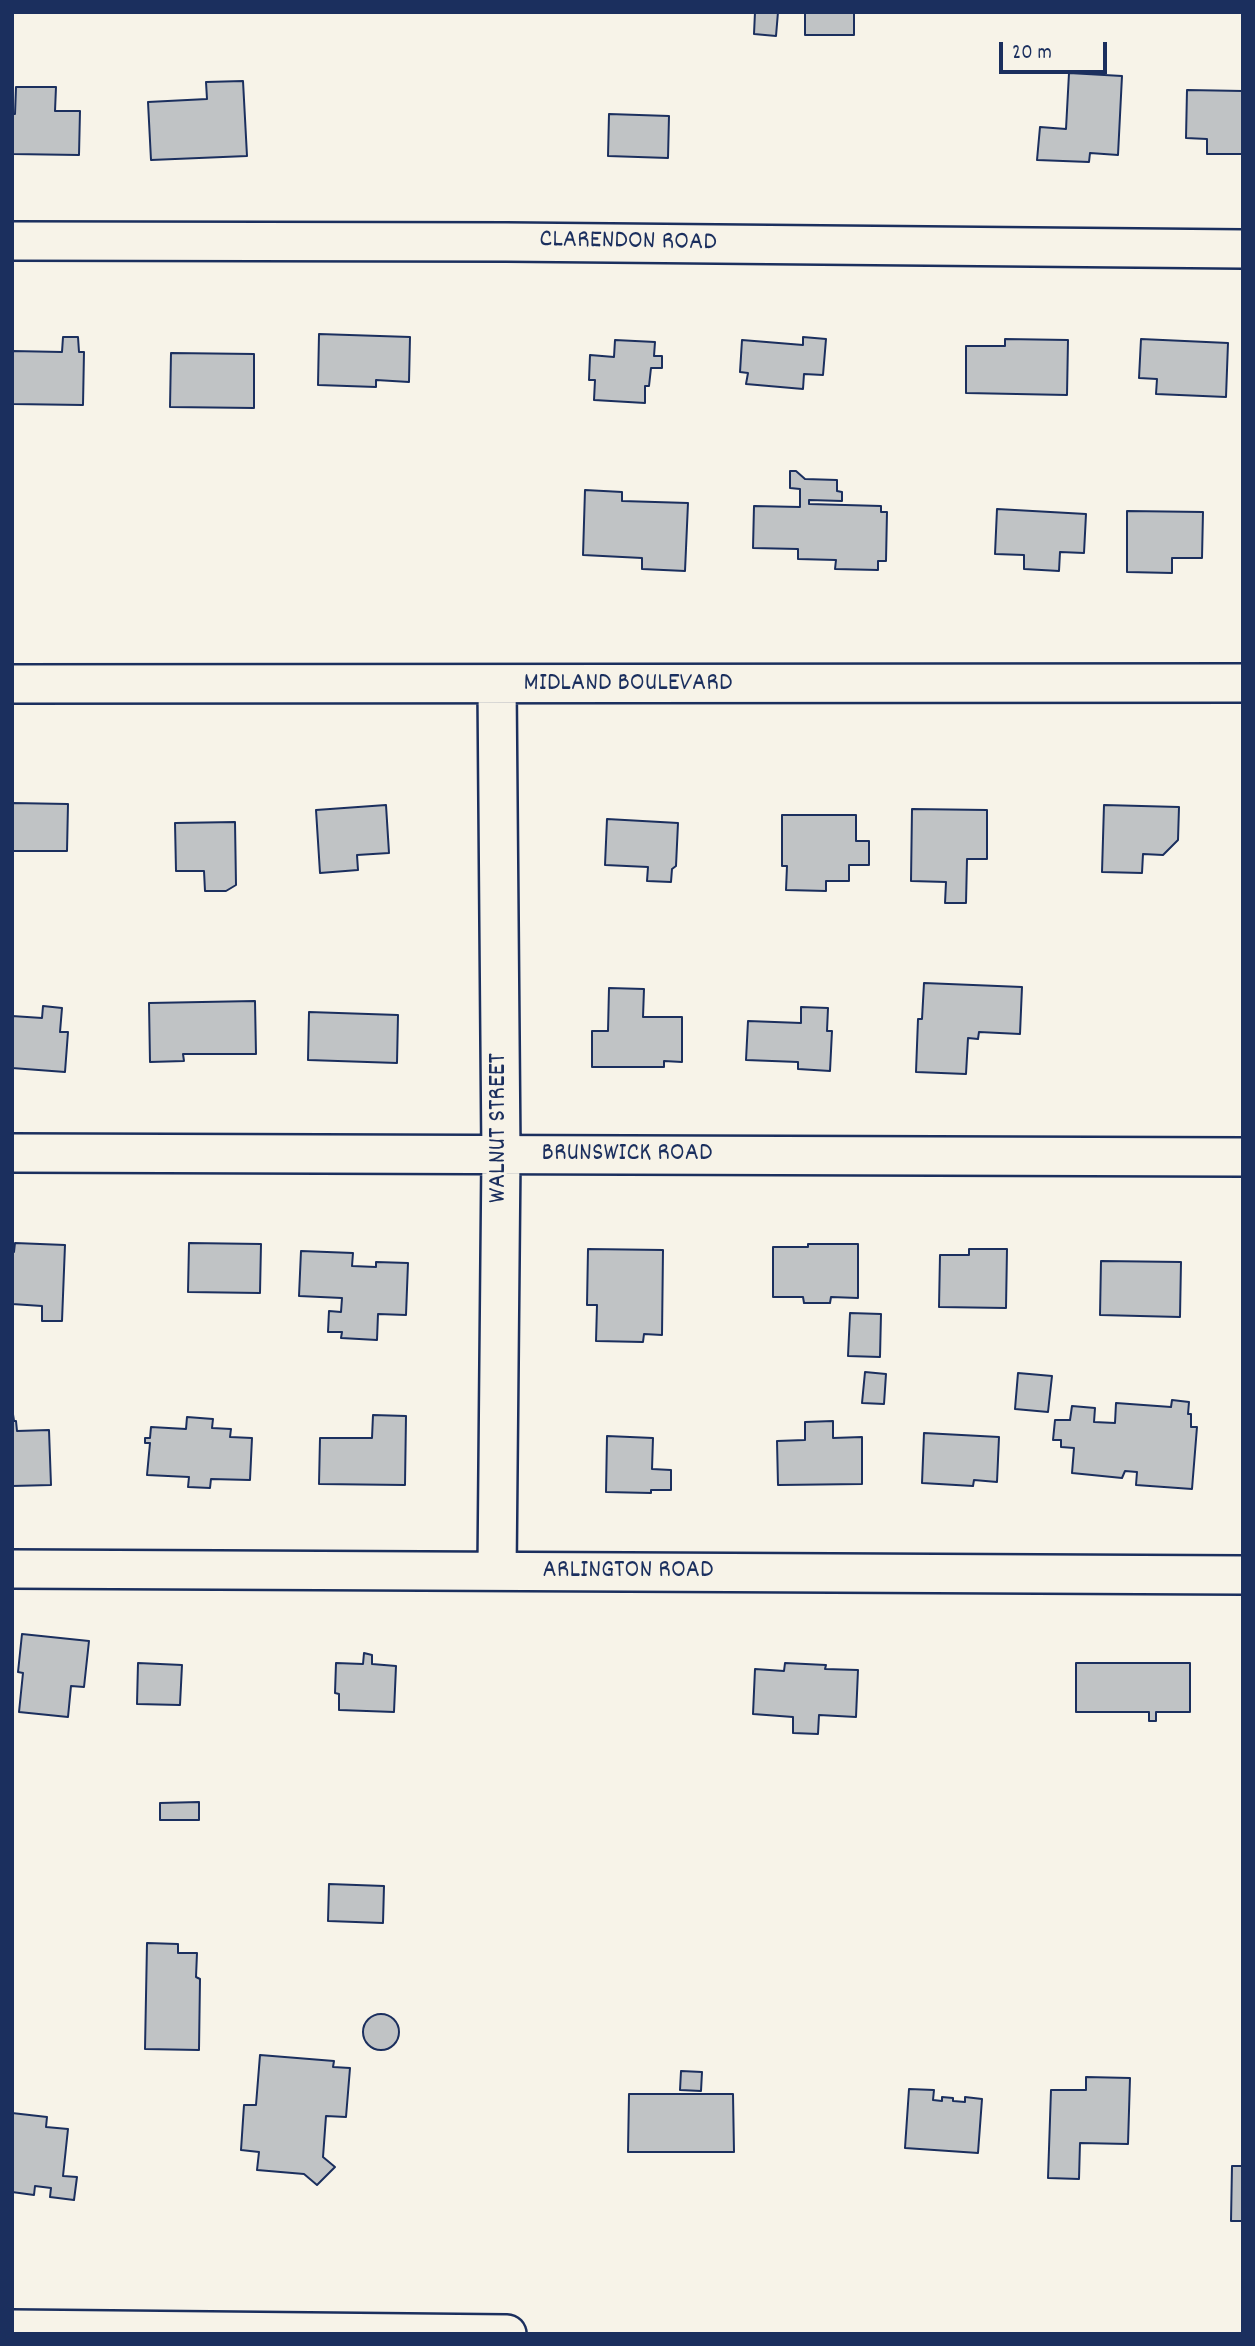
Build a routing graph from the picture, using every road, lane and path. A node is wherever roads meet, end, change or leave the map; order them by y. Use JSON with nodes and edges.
{"nodes":[{"id":1,"x":12,"y":241,"type":"edge"},
{"id":2,"x":1243,"y":249,"type":"edge"},
{"id":3,"x":1243,"y":683,"type":"edge"},
{"id":4,"x":12,"y":684,"type":"edge"},
{"id":5,"x":497,"y":685,"type":"junction"},
{"id":6,"x":12,"y":1153,"type":"edge"},
{"id":7,"x":500,"y":1155,"type":"junction"},
{"id":8,"x":1243,"y":1157,"type":"edge"},
{"id":9,"x":12,"y":1569,"type":"edge"},
{"id":10,"x":498,"y":1571,"type":"junction"},
{"id":11,"x":1243,"y":1576,"type":"edge"},
{"id":12,"x":12,"y":2329,"type":"edge"},
{"id":13,"x":66,"y":2331,"type":"edge"},
{"id":14,"x":507,"y":2334,"type":"edge"}],
"edges":[{"from":1,"to":2,"type":"street","name":"CLARENDON ROAD"},
{"from":3,"to":5,"type":"street","name":"MIDLAND BOULEVARD"},
{"from":4,"to":5,"type":"street","name":"MIDLAND BOULEVARD"},
{"from":5,"to":7,"type":"street","name":"WALNUT STREET"},
{"from":6,"to":7,"type":"street","name":"BRUNSWICK ROAD"},
{"from":7,"to":8,"type":"street","name":"BRUNSWICK ROAD"},
{"from":7,"to":10,"type":"street","name":"WALNUT STREET"},
{"from":9,"to":10,"type":"street","name":"ARLINGTON ROAD"},
{"from":10,"to":11,"type":"street","name":"ARLINGTON ROAD"},
{"from":12,"to":13,"type":"street"},
{"from":13,"to":14,"type":"street"}]}
